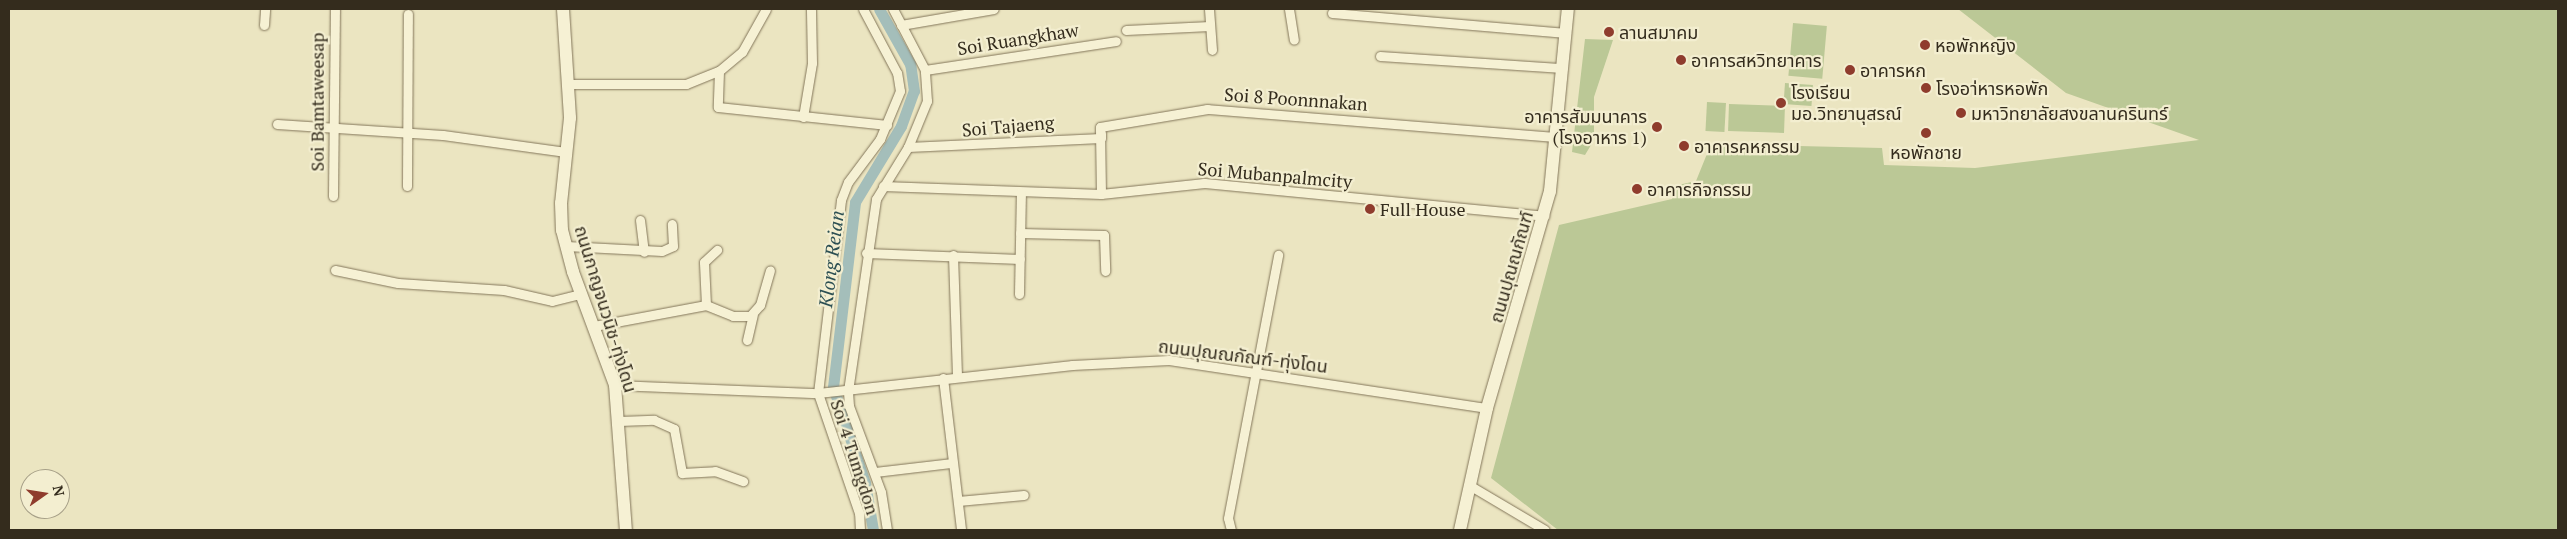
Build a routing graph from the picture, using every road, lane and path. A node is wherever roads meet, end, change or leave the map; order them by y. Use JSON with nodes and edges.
{"nodes":[{"id":1,"x":265,"y":9,"type":"edge"},
{"id":2,"x":335,"y":9,"type":"edge"},
{"id":3,"x":563,"y":9,"type":"edge"},
{"id":4,"x":766,"y":9,"type":"edge"},
{"id":5,"x":811,"y":9,"type":"edge"},
{"id":6,"x":863,"y":9,"type":"edge"},
{"id":7,"x":893,"y":9,"type":"edge"},
{"id":8,"x":992,"y":9,"type":"edge"},
{"id":9,"x":1209,"y":9,"type":"edge"},
{"id":10,"x":1289,"y":9,"type":"edge"},
{"id":11,"x":1568,"y":9,"type":"edge"},
{"id":12,"x":1332,"y":13,"type":"dead end"},
{"id":13,"x":408,"y":14,"type":"dead end"},
{"id":14,"x":264,"y":25,"type":"dead end"},
{"id":15,"x":901,"y":25,"type":"junction"},
{"id":16,"x":1210,"y":26,"type":"junction"},
{"id":17,"x":1126,"y":30,"type":"dead end"},
{"id":18,"x":1566,"y":33,"type":"junction"},
{"id":19,"x":1294,"y":40,"type":"dead end"},
{"id":20,"x":1116,"y":41,"type":"dead end"},
{"id":21,"x":1212,"y":50,"type":"dead end"},
{"id":22,"x":1380,"y":56,"type":"dead end"},
{"id":23,"x":1563,"y":68,"type":"junction"},
{"id":24,"x":925,"y":70,"type":"junction"},
{"id":25,"x":720,"y":71,"type":"junction"},
{"id":26,"x":568,"y":84,"type":"junction"},
{"id":27,"x":803,"y":117,"type":"junction"},
{"id":28,"x":276,"y":124,"type":"dead end"},
{"id":29,"x":887,"y":125,"type":"junction"},
{"id":30,"x":331,"y":129,"type":"junction"},
{"id":31,"x":406,"y":132,"type":"junction"},
{"id":32,"x":1558,"y":137,"type":"junction"},
{"id":33,"x":1101,"y":138,"type":"junction"},
{"id":34,"x":908,"y":147,"type":"junction"},
{"id":35,"x":566,"y":152,"type":"junction"},
{"id":36,"x":407,"y":186,"type":"dead end"},
{"id":37,"x":883,"y":186,"type":"junction"},
{"id":38,"x":1021,"y":192,"type":"junction"},
{"id":39,"x":1101,"y":194,"type":"junction"},
{"id":40,"x":334,"y":196,"type":"dead end"},
{"id":41,"x":1544,"y":216,"type":"junction"},
{"id":42,"x":640,"y":220,"type":"dead end"},
{"id":43,"x":672,"y":224,"type":"dead end"},
{"id":44,"x":1020,"y":233,"type":"junction"},
{"id":45,"x":566,"y":246,"type":"junction"},
{"id":46,"x":718,"y":250,"type":"dead end"},
{"id":47,"x":644,"y":252,"type":"junction"},
{"id":48,"x":866,"y":253,"type":"junction"},
{"id":49,"x":953,"y":255,"type":"junction"},
{"id":50,"x":1278,"y":255,"type":"dead end"},
{"id":51,"x":1020,"y":259,"type":"junction"},
{"id":52,"x":335,"y":270,"type":"dead end"},
{"id":53,"x":770,"y":270,"type":"dead end"},
{"id":54,"x":1105,"y":271,"type":"dead end"},
{"id":55,"x":581,"y":294,"type":"junction"},
{"id":56,"x":1019,"y":294,"type":"dead end"},
{"id":57,"x":706,"y":305,"type":"junction"},
{"id":58,"x":753,"y":315,"type":"junction"},
{"id":59,"x":594,"y":326,"type":"junction"},
{"id":60,"x":747,"y":340,"type":"dead end"},
{"id":61,"x":1258,"y":372,"type":"junction"},
{"id":62,"x":957,"y":376,"type":"junction"},
{"id":63,"x":943,"y":378,"type":"junction"},
{"id":64,"x":615,"y":385,"type":"junction"},
{"id":65,"x":846,"y":391,"type":"junction"},
{"id":66,"x":820,"y":393,"type":"junction"},
{"id":67,"x":1487,"y":408,"type":"junction"},
{"id":68,"x":619,"y":422,"type":"junction"},
{"id":69,"x":952,"y":463,"type":"junction"},
{"id":70,"x":876,"y":472,"type":"junction"},
{"id":71,"x":743,"y":480,"type":"dead end"},
{"id":72,"x":1469,"y":485,"type":"junction"},
{"id":73,"x":1024,"y":495,"type":"dead end"},
{"id":74,"x":958,"y":501,"type":"junction"},
{"id":75,"x":626,"y":530,"type":"edge"},
{"id":76,"x":860,"y":530,"type":"edge"},
{"id":77,"x":887,"y":530,"type":"edge"},
{"id":78,"x":961,"y":530,"type":"edge"},
{"id":79,"x":1231,"y":530,"type":"edge"},
{"id":80,"x":1460,"y":530,"type":"edge"},
{"id":81,"x":1545,"y":530,"type":"edge"}],
"edges":[{"from":1,"to":14,"type":"street"},
{"from":2,"to":30,"type":"street","name":"Soi Bamtaweesap"},
{"from":3,"to":26,"type":"street","name":"ถนนกาญจนวนิช-ทุ่งโดน"},
{"from":4,"to":25,"type":"street"},
{"from":5,"to":27,"type":"street"},
{"from":6,"to":29,"type":"street"},
{"from":7,"to":15,"type":"street"},
{"from":8,"to":15,"type":"street"},
{"from":9,"to":16,"type":"street"},
{"from":10,"to":19,"type":"street"},
{"from":11,"to":18,"type":"street","name":"ถนนปุณณกัณฑ์"},
{"from":12,"to":18,"type":"street"},
{"from":13,"to":31,"type":"street"},
{"from":15,"to":24,"type":"street"},
{"from":16,"to":17,"type":"street"},
{"from":16,"to":21,"type":"street"},
{"from":18,"to":23,"type":"street","name":"ถนนปุณณกัณฑ์"},
{"from":20,"to":24,"type":"street","name":"Soi Ruangkhaw"},
{"from":22,"to":23,"type":"street"},
{"from":23,"to":32,"type":"street","name":"ถนนปุณณกัณฑ์"},
{"from":24,"to":34,"type":"street"},
{"from":25,"to":26,"type":"street"},
{"from":25,"to":27,"type":"street"},
{"from":26,"to":35,"type":"street","name":"ถนนกาญจนวนิช-ทุ่งโดน"},
{"from":27,"to":29,"type":"street"},
{"from":28,"to":30,"type":"street"},
{"from":29,"to":66,"type":"street"},
{"from":30,"to":31,"type":"street"},
{"from":30,"to":40,"type":"street","name":"Soi Bamtaweesap"},
{"from":31,"to":35,"type":"street"},
{"from":31,"to":36,"type":"street"},
{"from":32,"to":33,"type":"street","name":"Soi 8 Poonnnakan"},
{"from":32,"to":41,"type":"street","name":"ถนนปุณณกัณฑ์"},
{"from":33,"to":34,"type":"street","name":"Soi Tajaeng"},
{"from":33,"to":39,"type":"street"},
{"from":34,"to":37,"type":"street"},
{"from":35,"to":45,"type":"street","name":"ถนนกาญจนวนิช-ทุ่งโดน"},
{"from":37,"to":38,"type":"street","name":"Soi Mubanpalmcity"},
{"from":37,"to":48,"type":"street"},
{"from":38,"to":39,"type":"street","name":"Soi Mubanpalmcity"},
{"from":38,"to":44,"type":"street"},
{"from":39,"to":41,"type":"street","name":"Soi Mubanpalmcity"},
{"from":41,"to":67,"type":"street","name":"ถนนปุณณกัณฑ์"},
{"from":42,"to":47,"type":"street"},
{"from":43,"to":47,"type":"street"},
{"from":44,"to":51,"type":"street"},
{"from":44,"to":54,"type":"street"},
{"from":45,"to":47,"type":"street"},
{"from":45,"to":55,"type":"street","name":"ถนนกาญจนวนิช-ทุ่งโดน"},
{"from":46,"to":57,"type":"street"},
{"from":48,"to":49,"type":"street"},
{"from":48,"to":65,"type":"street"},
{"from":49,"to":51,"type":"street"},
{"from":49,"to":62,"type":"street"},
{"from":50,"to":61,"type":"street"},
{"from":51,"to":56,"type":"street"},
{"from":52,"to":55,"type":"street"},
{"from":53,"to":58,"type":"street"},
{"from":55,"to":59,"type":"street","name":"ถนนกาญจนวนิช-ทุ่งโดน"},
{"from":57,"to":58,"type":"street"},
{"from":57,"to":59,"type":"street"},
{"from":58,"to":60,"type":"street"},
{"from":59,"to":64,"type":"street","name":"ถนนกาญจนวนิช-ทุ่งโดน"},
{"from":61,"to":62,"type":"street","name":"ถนนปุณณกัณฑ์-ทุ่งโดน"},
{"from":61,"to":67,"type":"street","name":"ถนนปุณณกัณฑ์-ทุ่งโดน"},
{"from":61,"to":79,"type":"street"},
{"from":62,"to":63,"type":"street","name":"ถนนปุณณกัณฑ์-ทุ่งโดน"},
{"from":63,"to":65,"type":"street","name":"ถนนปุณณกัณฑ์-ทุ่งโดน"},
{"from":63,"to":69,"type":"street"},
{"from":64,"to":66,"type":"street","name":"ถนนปุณณกัณฑ์-ทุ่งโดน"},
{"from":64,"to":68,"type":"street","name":"ถนนกาญจนวนิช-ทุ่งโดน"},
{"from":65,"to":66,"type":"street","name":"ถนนปุณณกัณฑ์-ทุ่งโดน"},
{"from":65,"to":70,"type":"street"},
{"from":66,"to":76,"type":"street","name":"Soi 4 Tumgdon"},
{"from":67,"to":72,"type":"street","name":"ถนนปุณณกัณฑ์"},
{"from":68,"to":71,"type":"street"},
{"from":68,"to":75,"type":"street","name":"ถนนกาญจนวนิช-ทุ่งโดน"},
{"from":69,"to":70,"type":"street"},
{"from":69,"to":74,"type":"street"},
{"from":70,"to":77,"type":"street"},
{"from":72,"to":80,"type":"street","name":"ถนนปุณณกัณฑ์"},
{"from":72,"to":81,"type":"street"},
{"from":73,"to":74,"type":"street"},
{"from":74,"to":78,"type":"street"}]}
